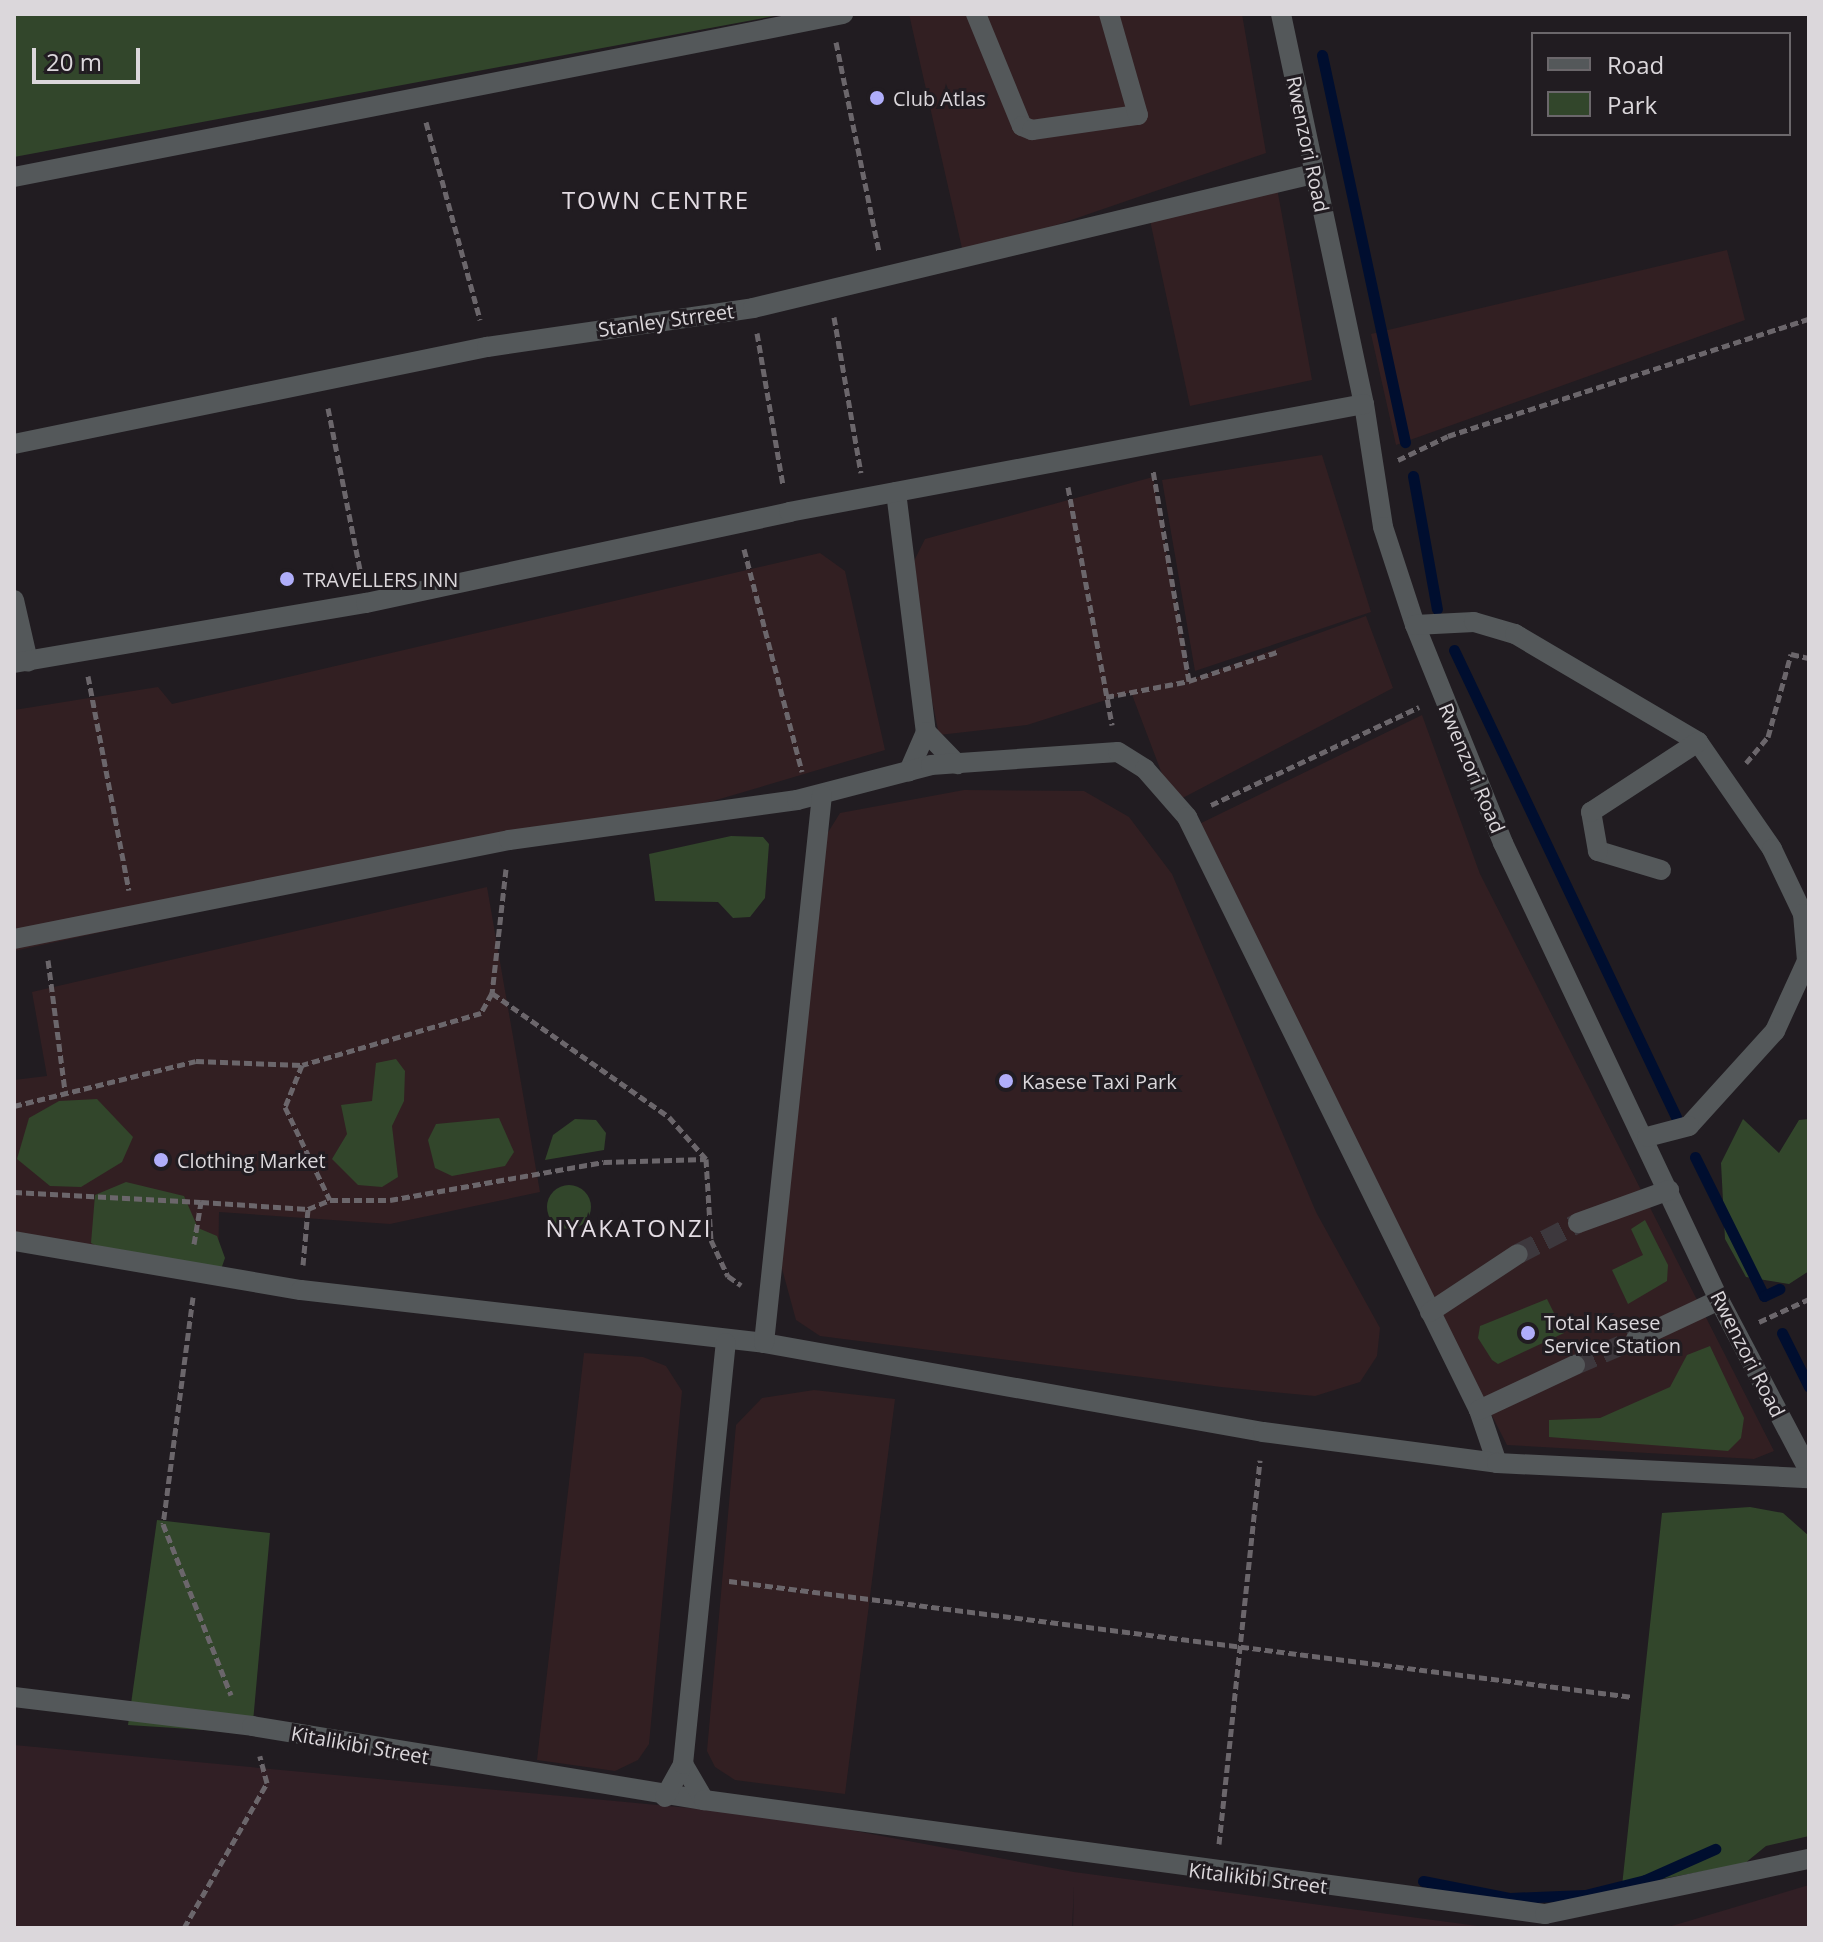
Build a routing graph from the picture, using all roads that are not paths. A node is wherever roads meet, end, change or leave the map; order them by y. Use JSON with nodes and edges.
{"nodes":[{"id":1,"x":976,"y":14,"type":"edge"},
{"id":2,"x":1109,"y":14,"type":"edge"},
{"id":3,"x":1281,"y":14,"type":"edge"},
{"id":4,"x":837,"y":16,"type":"edge"},
{"id":5,"x":1313,"y":174,"type":"junction"},
{"id":6,"x":14,"y":177,"type":"edge"},
{"id":7,"x":1364,"y":404,"type":"junction"},
{"id":8,"x":14,"y":444,"type":"edge"},
{"id":9,"x":896,"y":492,"type":"junction"},
{"id":10,"x":14,"y":600,"type":"edge"},
{"id":11,"x":1415,"y":625,"type":"junction"},
{"id":12,"x":21,"y":662,"type":"edge"},
{"id":13,"x":926,"y":732,"type":"junction"},
{"id":14,"x":1698,"y":742,"type":"junction"},
{"id":15,"x":957,"y":764,"type":"junction"},
{"id":16,"x":909,"y":771,"type":"junction"},
{"id":17,"x":822,"y":795,"type":"junction"},
{"id":18,"x":1661,"y":870,"type":"dead end"},
{"id":19,"x":14,"y":939,"type":"edge"},
{"id":20,"x":1647,"y":1137,"type":"junction"},
{"id":21,"x":1669,"y":1190,"type":"junction"},
{"id":22,"x":1578,"y":1223,"type":"tunnel mouth"},
{"id":23,"x":14,"y":1241,"type":"edge"},
{"id":24,"x":1518,"y":1254,"type":"tunnel mouth"},
{"id":25,"x":1719,"y":1300,"type":"junction"},
{"id":26,"x":1430,"y":1312,"type":"junction"},
{"id":27,"x":1636,"y":1339,"type":"tunnel mouth"},
{"id":28,"x":726,"y":1343,"type":"junction"},
{"id":29,"x":764,"y":1343,"type":"junction"},
{"id":30,"x":1575,"y":1365,"type":"tunnel mouth"},
{"id":31,"x":1479,"y":1410,"type":"junction"},
{"id":32,"x":1497,"y":1463,"type":"junction"},
{"id":33,"x":1809,"y":1471,"type":"edge"},
{"id":34,"x":1809,"y":1478,"type":"edge"},
{"id":35,"x":14,"y":1697,"type":"edge"},
{"id":36,"x":683,"y":1764,"type":"junction"},
{"id":37,"x":665,"y":1797,"type":"junction"},
{"id":38,"x":704,"y":1800,"type":"junction"},
{"id":39,"x":1809,"y":1859,"type":"edge"}],
"edges":[{"from":1,"to":2,"type":"street"},
{"from":3,"to":5,"type":"street","name":"Rwenzori Road"},
{"from":4,"to":6,"type":"street"},
{"from":5,"to":7,"type":"street","name":"Rwenzori Road"},
{"from":5,"to":8,"type":"street","name":"Stanley Strreet"},
{"from":7,"to":9,"type":"street"},
{"from":7,"to":11,"type":"street","name":"Rwenzori Road"},
{"from":9,"to":12,"type":"street"},
{"from":9,"to":13,"type":"street"},
{"from":10,"to":12,"type":"street"},
{"from":11,"to":14,"type":"street"},
{"from":11,"to":20,"type":"street","name":"Rwenzori Road"},
{"from":13,"to":15,"type":"street"},
{"from":13,"to":16,"type":"street"},
{"from":14,"to":18,"type":"street"},
{"from":14,"to":20,"type":"street"},
{"from":15,"to":16,"type":"street"},
{"from":15,"to":26,"type":"street"},
{"from":16,"to":17,"type":"street"},
{"from":17,"to":19,"type":"street"},
{"from":17,"to":29,"type":"street"},
{"from":20,"to":21,"type":"street","name":"Rwenzori Road"},
{"from":21,"to":22,"type":"street"},
{"from":21,"to":25,"type":"street","name":"Rwenzori Road"},
{"from":23,"to":28,"type":"street"},
{"from":24,"to":26,"type":"street"},
{"from":25,"to":27,"type":"street"},
{"from":25,"to":33,"type":"street","name":"Rwenzori Road"},
{"from":26,"to":31,"type":"street"},
{"from":28,"to":29,"type":"street"},
{"from":28,"to":36,"type":"street"},
{"from":29,"to":32,"type":"street"},
{"from":30,"to":31,"type":"street"},
{"from":31,"to":32,"type":"street"},
{"from":32,"to":34,"type":"street"},
{"from":35,"to":37,"type":"street","name":"Kitalikibi Street"},
{"from":36,"to":37,"type":"street"},
{"from":36,"to":38,"type":"street"},
{"from":37,"to":38,"type":"street","name":"Kitalikibi Street"},
{"from":38,"to":39,"type":"street","name":"Kitalikibi Street"}]}
